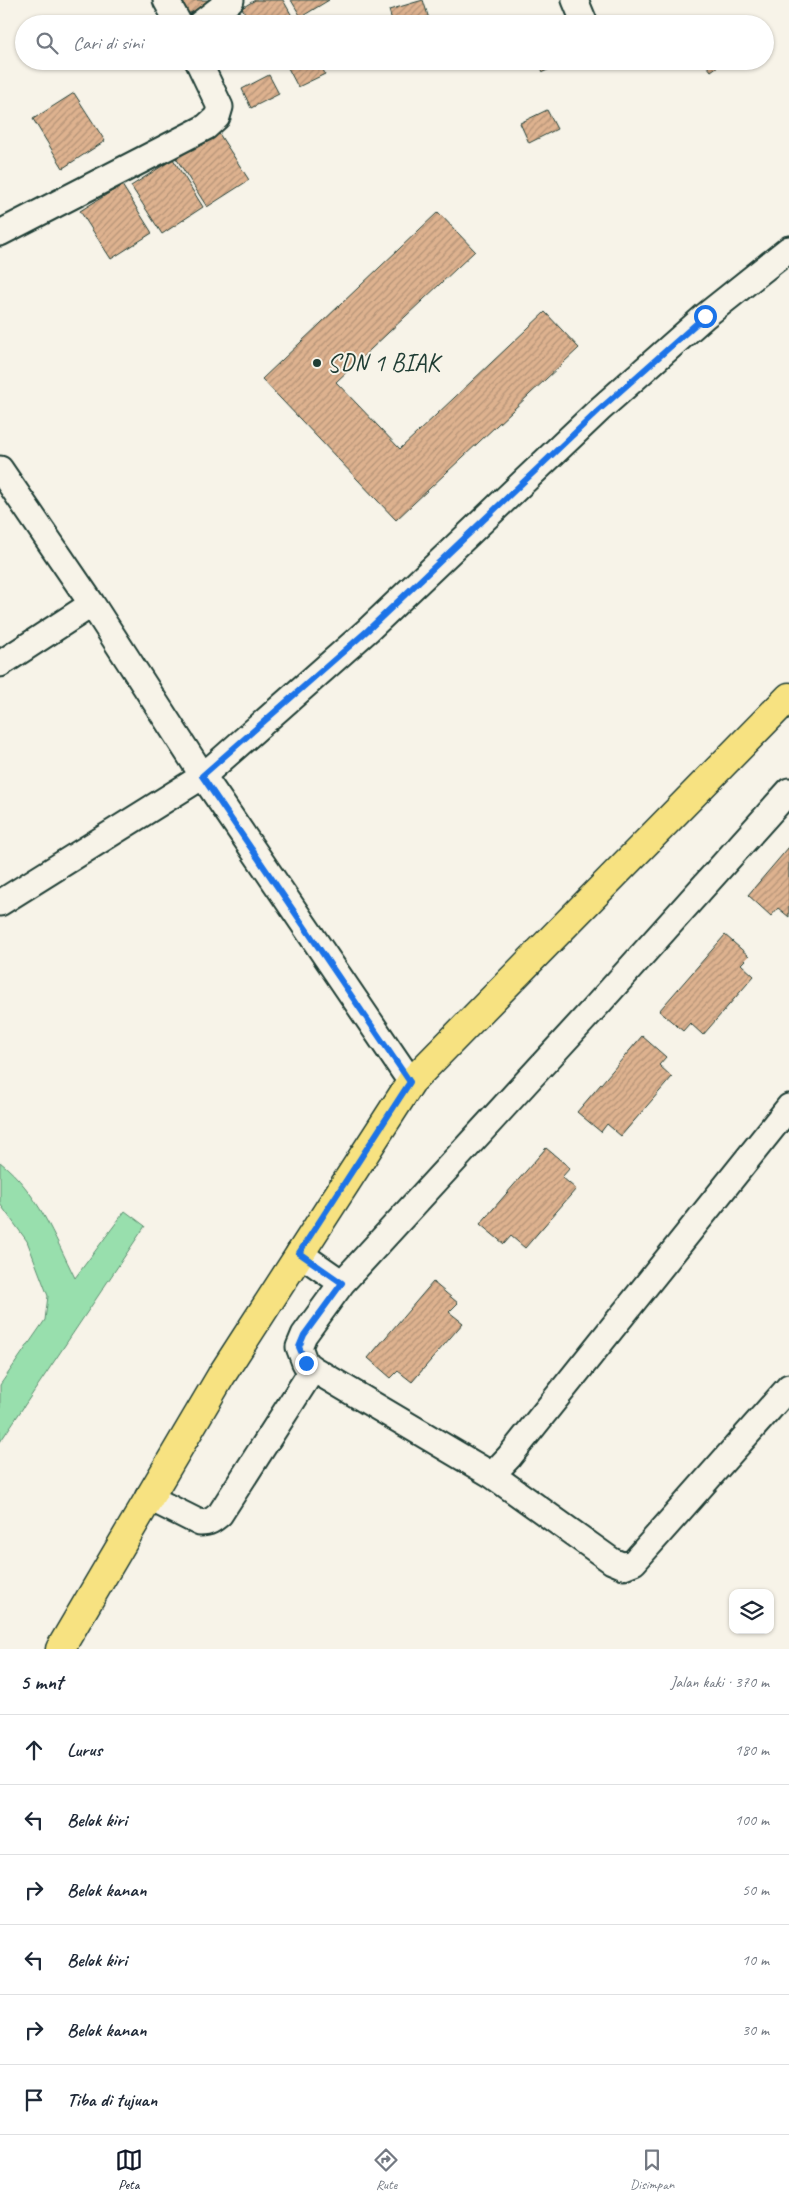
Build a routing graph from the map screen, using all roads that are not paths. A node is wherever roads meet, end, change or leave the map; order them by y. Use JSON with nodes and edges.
{"nodes":[{"id":1,"x":166,"y":0,"type":"edge"},
{"id":2,"x":231,"y":0,"type":"edge"},
{"id":3,"x":575,"y":0,"type":"edge"},
{"id":4,"x":174,"y":15,"type":"edge"},
{"id":5,"x":212,"y":15,"type":"edge"},
{"id":6,"x":581,"y":15,"type":"edge"},
{"id":7,"x":202,"y":70,"type":"edge"},
{"id":8,"x":0,"y":233,"type":"edge"},
{"id":9,"x":789,"y":249,"type":"edge"},
{"id":10,"x":0,"y":469,"type":"edge"},
{"id":11,"x":92,"y":604,"type":"junction"},
{"id":12,"x":0,"y":664,"type":"edge"},
{"id":13,"x":789,"y":697,"type":"edge"},
{"id":14,"x":202,"y":776,"type":"junction"},
{"id":15,"x":789,"y":791,"type":"edge"},
{"id":16,"x":0,"y":903,"type":"edge"},
{"id":17,"x":410,"y":1082,"type":"junction"},
{"id":18,"x":789,"y":1107,"type":"edge"},
{"id":19,"x":299,"y":1253,"type":"junction"},
{"id":20,"x":342,"y":1283,"type":"junction"},
{"id":21,"x":313,"y":1369,"type":"junction"},
{"id":22,"x":789,"y":1387,"type":"edge"},
{"id":23,"x":492,"y":1475,"type":"junction"},
{"id":24,"x":148,"y":1497,"type":"junction"},
{"id":25,"x":60,"y":1649,"type":"edge"}],
"edges":[{"from":1,"to":4,"type":"street"},
{"from":2,"to":5,"type":"street"},
{"from":3,"to":6,"type":"street"},
{"from":7,"to":8,"type":"street"},
{"from":9,"to":14,"type":"street"},
{"from":10,"to":11,"type":"street"},
{"from":11,"to":12,"type":"street"},
{"from":11,"to":14,"type":"street"},
{"from":13,"to":17,"type":"main road"},
{"from":14,"to":16,"type":"street"},
{"from":14,"to":17,"type":"street"},
{"from":15,"to":20,"type":"street"},
{"from":17,"to":19,"type":"main road"},
{"from":18,"to":23,"type":"street"},
{"from":19,"to":20,"type":"street"},
{"from":19,"to":24,"type":"main road"},
{"from":20,"to":21,"type":"street"},
{"from":21,"to":23,"type":"street"},
{"from":21,"to":24,"type":"street"},
{"from":22,"to":23,"type":"street"},
{"from":24,"to":25,"type":"main road"}]}
